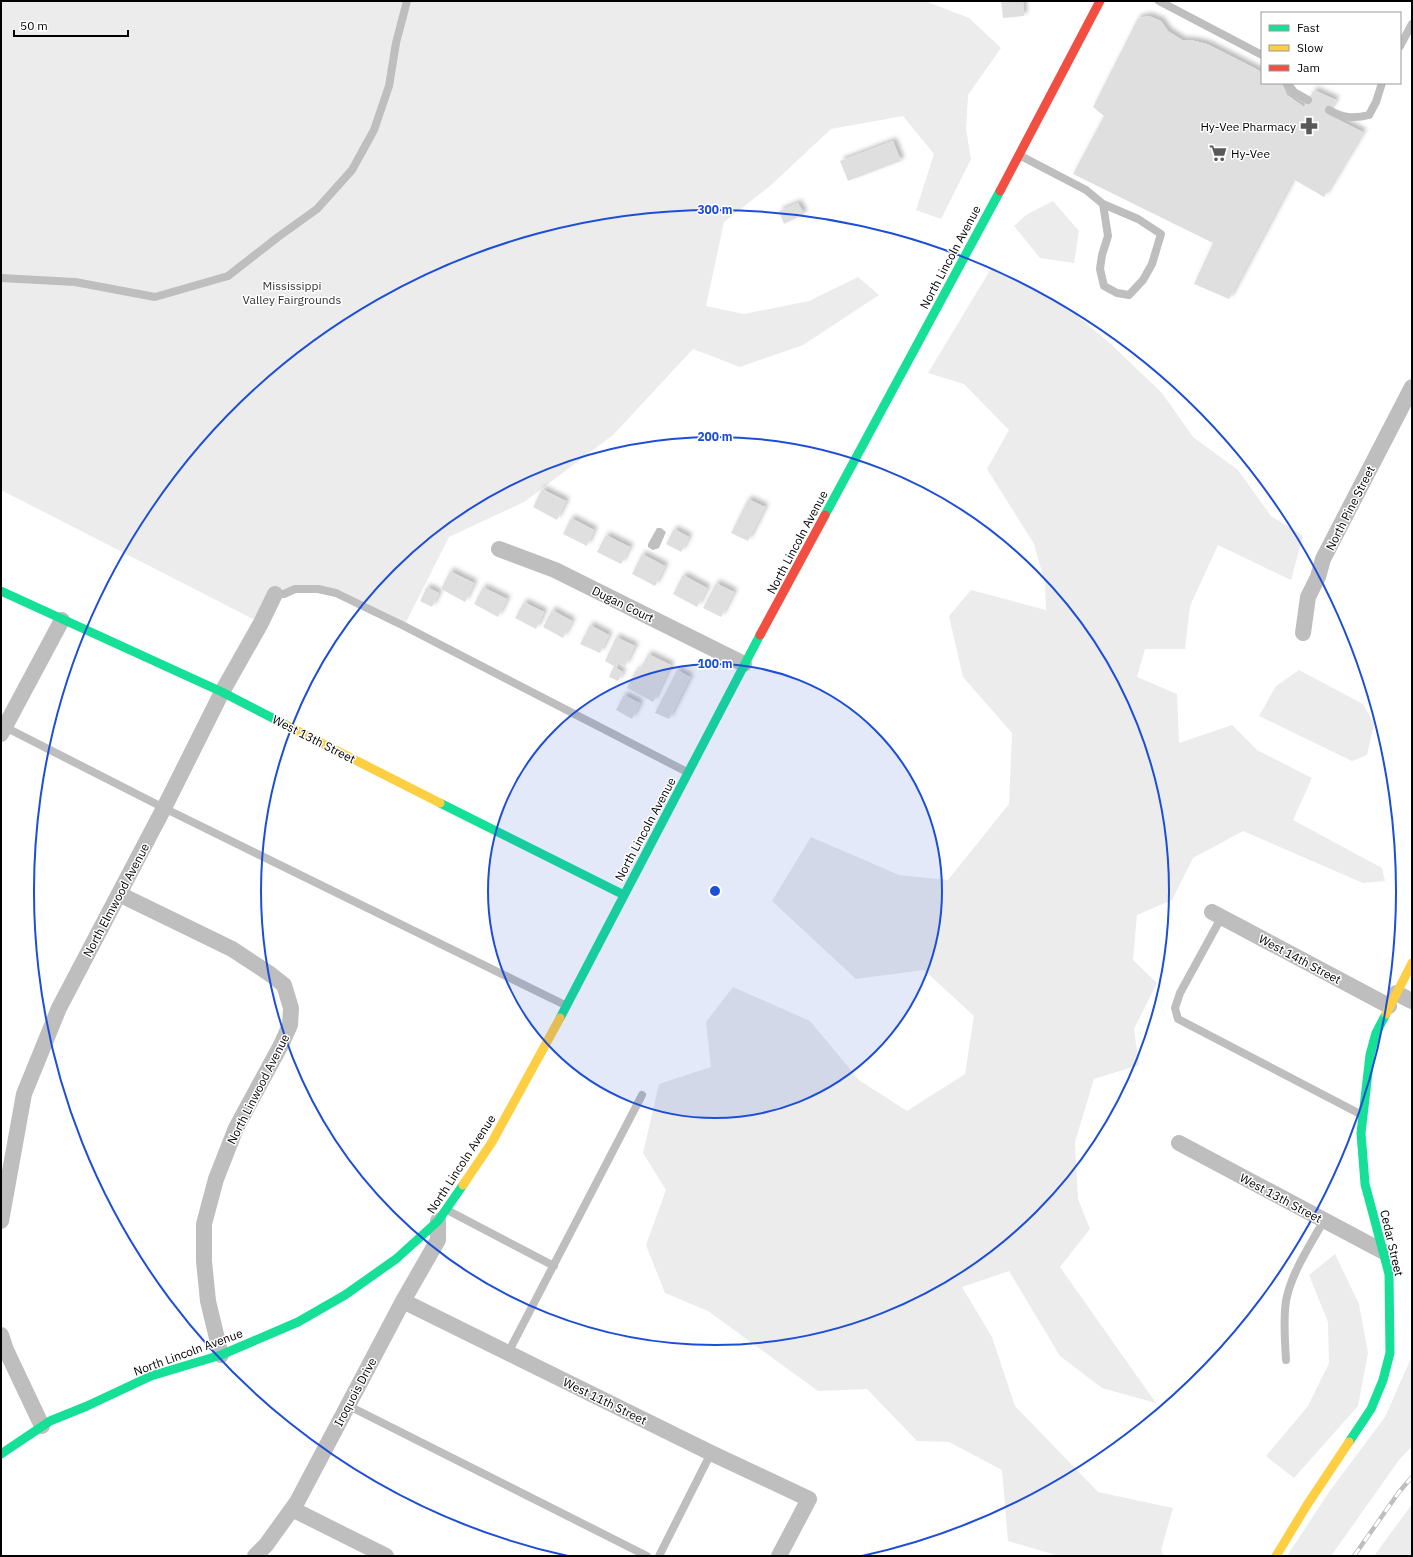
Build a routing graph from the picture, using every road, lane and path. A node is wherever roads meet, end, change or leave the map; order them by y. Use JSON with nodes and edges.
{"nodes":[{"id":1,"x":407,"y":1,"type":"edge"},
{"id":2,"x":1100,"y":1,"type":"edge"},
{"id":3,"x":1159,"y":1,"type":"edge"},
{"id":4,"x":1412,"y":24,"type":"edge"},
{"id":5,"x":1401,"y":44,"type":"edge"},
{"id":6,"x":1261,"y":54,"type":"edge"},
{"id":7,"x":1288,"y":84,"type":"edge"},
{"id":8,"x":1382,"y":84,"type":"edge"},
{"id":9,"x":1308,"y":100,"type":"dead end"},
{"id":10,"x":1329,"y":110,"type":"dead end"},
{"id":11,"x":1018,"y":155,"type":"junction"},
{"id":12,"x":1103,"y":204,"type":"junction"},
{"id":13,"x":1,"y":278,"type":"edge"},
{"id":14,"x":1412,"y":388,"type":"edge"},
{"id":15,"x":499,"y":549,"type":"dead end"},
{"id":16,"x":1,"y":591,"type":"edge"},
{"id":17,"x":275,"y":594,"type":"joint"},
{"id":18,"x":62,"y":620,"type":"junction"},
{"id":19,"x":1303,"y":633,"type":"dead end"},
{"id":20,"x":744,"y":664,"type":"junction"},
{"id":21,"x":222,"y":692,"type":"junction"},
{"id":22,"x":3,"y":731,"type":"edge"},
{"id":23,"x":688,"y":773,"type":"junction"},
{"id":24,"x":164,"y":808,"type":"junction"},
{"id":25,"x":119,"y":894,"type":"junction"},
{"id":26,"x":624,"y":895,"type":"junction"},
{"id":27,"x":1216,"y":915,"type":"joint"},
{"id":28,"x":1412,"y":963,"type":"edge"},
{"id":29,"x":1393,"y":1000,"type":"junction"},
{"id":30,"x":1412,"y":1001,"type":"edge"},
{"id":31,"x":566,"y":1006,"type":"junction"},
{"id":32,"x":642,"y":1095,"type":"dead end"},
{"id":33,"x":1362,"y":1115,"type":"junction"},
{"id":34,"x":1179,"y":1143,"type":"dead end"},
{"id":35,"x":442,"y":1215,"type":"junction"},
{"id":36,"x":1324,"y":1220,"type":"junction"},
{"id":37,"x":1,"y":1222,"type":"edge"},
{"id":38,"x":1384,"y":1252,"type":"junction"},
{"id":39,"x":554,"y":1266,"type":"junction"},
{"id":40,"x":403,"y":1301,"type":"junction"},
{"id":41,"x":1,"y":1334,"type":"edge"},
{"id":42,"x":508,"y":1353,"type":"junction"},
{"id":43,"x":221,"y":1355,"type":"junction"},
{"id":44,"x":1286,"y":1360,"type":"dead end"},
{"id":45,"x":347,"y":1405,"type":"junction"},
{"id":46,"x":42,"y":1426,"type":"junction"},
{"id":47,"x":710,"y":1453,"type":"junction"},
{"id":48,"x":1,"y":1454,"type":"edge"},
{"id":49,"x":292,"y":1509,"type":"junction"},
{"id":50,"x":255,"y":1556,"type":"edge"},
{"id":51,"x":386,"y":1556,"type":"edge"},
{"id":52,"x":647,"y":1556,"type":"edge"},
{"id":53,"x":658,"y":1556,"type":"edge"},
{"id":54,"x":779,"y":1556,"type":"edge"},
{"id":55,"x":1276,"y":1556,"type":"edge"}],
"edges":[{"from":1,"to":13,"type":"lane"},
{"from":2,"to":11,"type":"street","name":"North Lincoln Avenue"},
{"from":3,"to":6,"type":"lane"},
{"from":4,"to":5,"type":"lane"},
{"from":7,"to":9,"type":"lane"},
{"from":8,"to":10,"type":"lane"},
{"from":11,"to":12,"type":"lane"},
{"from":11,"to":20,"type":"street","name":"North Lincoln Avenue"},
{"from":12,"to":12,"type":"lane"},
{"from":14,"to":19,"type":"street","name":"North Pine Street"},
{"from":15,"to":20,"type":"street","name":"Dugan Court"},
{"from":16,"to":18,"type":"street","name":"West 13th Street"},
{"from":17,"to":21,"type":"street","name":"North Elmwood Avenue"},
{"from":17,"to":23,"type":"lane"},
{"from":18,"to":21,"type":"street","name":"West 13th Street"},
{"from":18,"to":22,"type":"street"},
{"from":20,"to":23,"type":"street","name":"North Lincoln Avenue"},
{"from":21,"to":24,"type":"street","name":"North Elmwood Avenue"},
{"from":21,"to":26,"type":"street","name":"West 13th Street"},
{"from":22,"to":24,"type":"lane"},
{"from":23,"to":26,"type":"street","name":"North Lincoln Avenue"},
{"from":24,"to":25,"type":"street","name":"North Elmwood Avenue"},
{"from":24,"to":31,"type":"lane"},
{"from":25,"to":37,"type":"street","name":"North Elmwood Avenue"},
{"from":25,"to":43,"type":"street","name":"North Linwood Avenue"},
{"from":26,"to":31,"type":"street","name":"North Lincoln Avenue"},
{"from":27,"to":29,"type":"street","name":"West 14th Street"},
{"from":27,"to":33,"type":"lane"},
{"from":28,"to":29,"type":"street","name":"Cedar Street"},
{"from":29,"to":30,"type":"street","name":"West 14th Street"},
{"from":29,"to":33,"type":"street","name":"Cedar Street"},
{"from":31,"to":35,"type":"street","name":"North Lincoln Avenue"},
{"from":32,"to":39,"type":"lane"},
{"from":33,"to":38,"type":"street","name":"Cedar Street"},
{"from":34,"to":36,"type":"street","name":"West 13th Street"},
{"from":35,"to":39,"type":"lane"},
{"from":35,"to":40,"type":"street","name":"Iroquois Drive"},
{"from":35,"to":43,"type":"street","name":"North Lincoln Avenue"},
{"from":36,"to":38,"type":"street","name":"West 13th Street"},
{"from":36,"to":44,"type":"lane"},
{"from":38,"to":55,"type":"street","name":"Cedar Street"},
{"from":39,"to":42,"type":"lane"},
{"from":40,"to":42,"type":"street","name":"West 11th Street"},
{"from":40,"to":45,"type":"street","name":"Iroquois Drive"},
{"from":41,"to":46,"type":"street"},
{"from":42,"to":47,"type":"street","name":"West 11th Street"},
{"from":43,"to":46,"type":"street","name":"North Lincoln Avenue"},
{"from":45,"to":49,"type":"street","name":"Iroquois Drive"},
{"from":45,"to":52,"type":"lane"},
{"from":46,"to":48,"type":"street","name":"North Lincoln Avenue"},
{"from":47,"to":53,"type":"lane"},
{"from":47,"to":54,"type":"street","name":"West 11th Street"},
{"from":49,"to":50,"type":"street","name":"Iroquois Drive"},
{"from":49,"to":51,"type":"street"}]}
